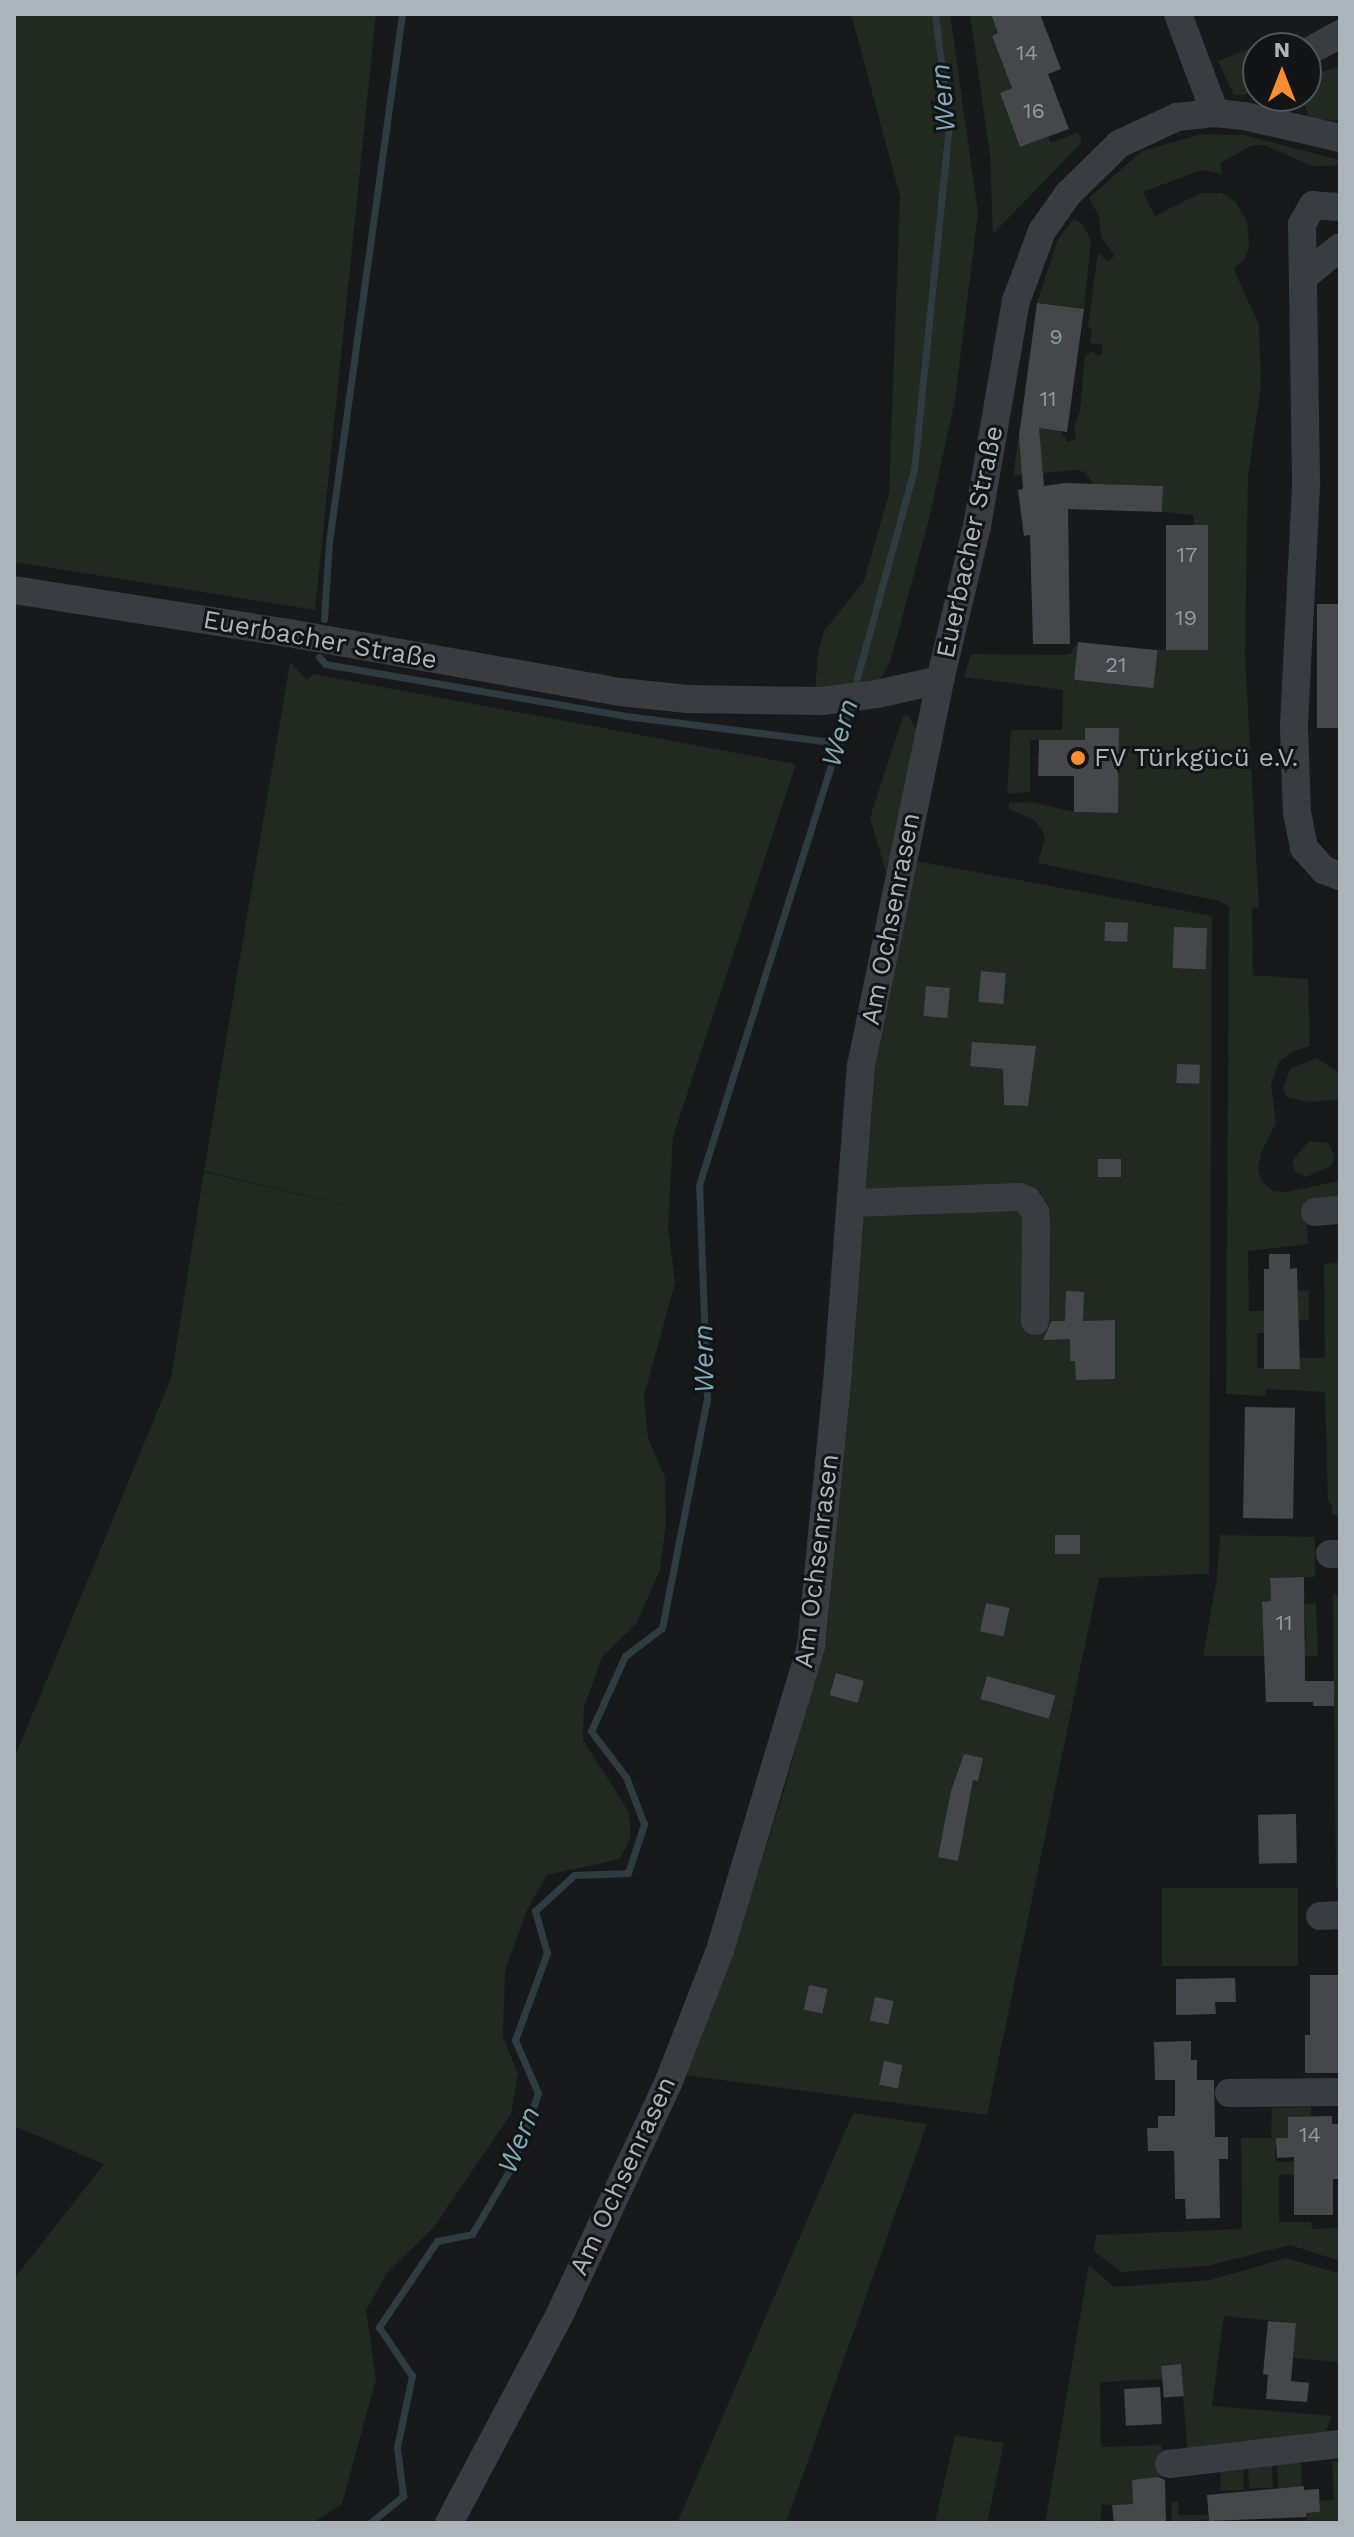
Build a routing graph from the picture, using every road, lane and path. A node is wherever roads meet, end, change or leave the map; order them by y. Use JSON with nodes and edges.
{"nodes":[{"id":1,"x":1178,"y":14,"type":"edge"},
{"id":2,"x":1340,"y":34,"type":"edge"},
{"id":3,"x":1322,"y":44,"type":"edge"},
{"id":4,"x":1242,"y":111,"type":"edge"},
{"id":5,"x":1283,"y":112,"type":"edge"},
{"id":6,"x":1215,"y":113,"type":"junction"},
{"id":7,"x":1340,"y":138,"type":"edge"},
{"id":8,"x":1340,"y":207,"type":"edge"},
{"id":9,"x":1340,"y":247,"type":"edge"},
{"id":10,"x":1305,"y":276,"type":"junction"},
{"id":11,"x":14,"y":590,"type":"edge"},
{"id":12,"x":940,"y":680,"type":"junction"},
{"id":13,"x":1340,"y":876,"type":"edge"},
{"id":14,"x":853,"y":1203,"type":"junction"},
{"id":15,"x":1035,"y":1321,"type":"dead end"},
{"id":16,"x":1340,"y":2092,"type":"edge"},
{"id":17,"x":1229,"y":2093,"type":"dead end"},
{"id":18,"x":1340,"y":2444,"type":"edge"},
{"id":19,"x":1169,"y":2464,"type":"dead end"},
{"id":20,"x":449,"y":2523,"type":"edge"}],
"edges":[{"from":1,"to":6,"type":"street"},
{"from":2,"to":3,"type":"street"},
{"from":4,"to":6,"type":"street","name":"Euerbacher Straße"},
{"from":5,"to":7,"type":"street","name":"Euerbacher Straße"},
{"from":6,"to":12,"type":"street","name":"Euerbacher Straße"},
{"from":8,"to":10,"type":"street"},
{"from":9,"to":10,"type":"street"},
{"from":10,"to":13,"type":"street"},
{"from":11,"to":12,"type":"street","name":"Euerbacher Straße"},
{"from":12,"to":14,"type":"street","name":"Am Ochsenrasen"},
{"from":14,"to":15,"type":"street"},
{"from":14,"to":20,"type":"street","name":"Am Ochsenrasen"},
{"from":16,"to":17,"type":"street"},
{"from":18,"to":19,"type":"street"}]}
